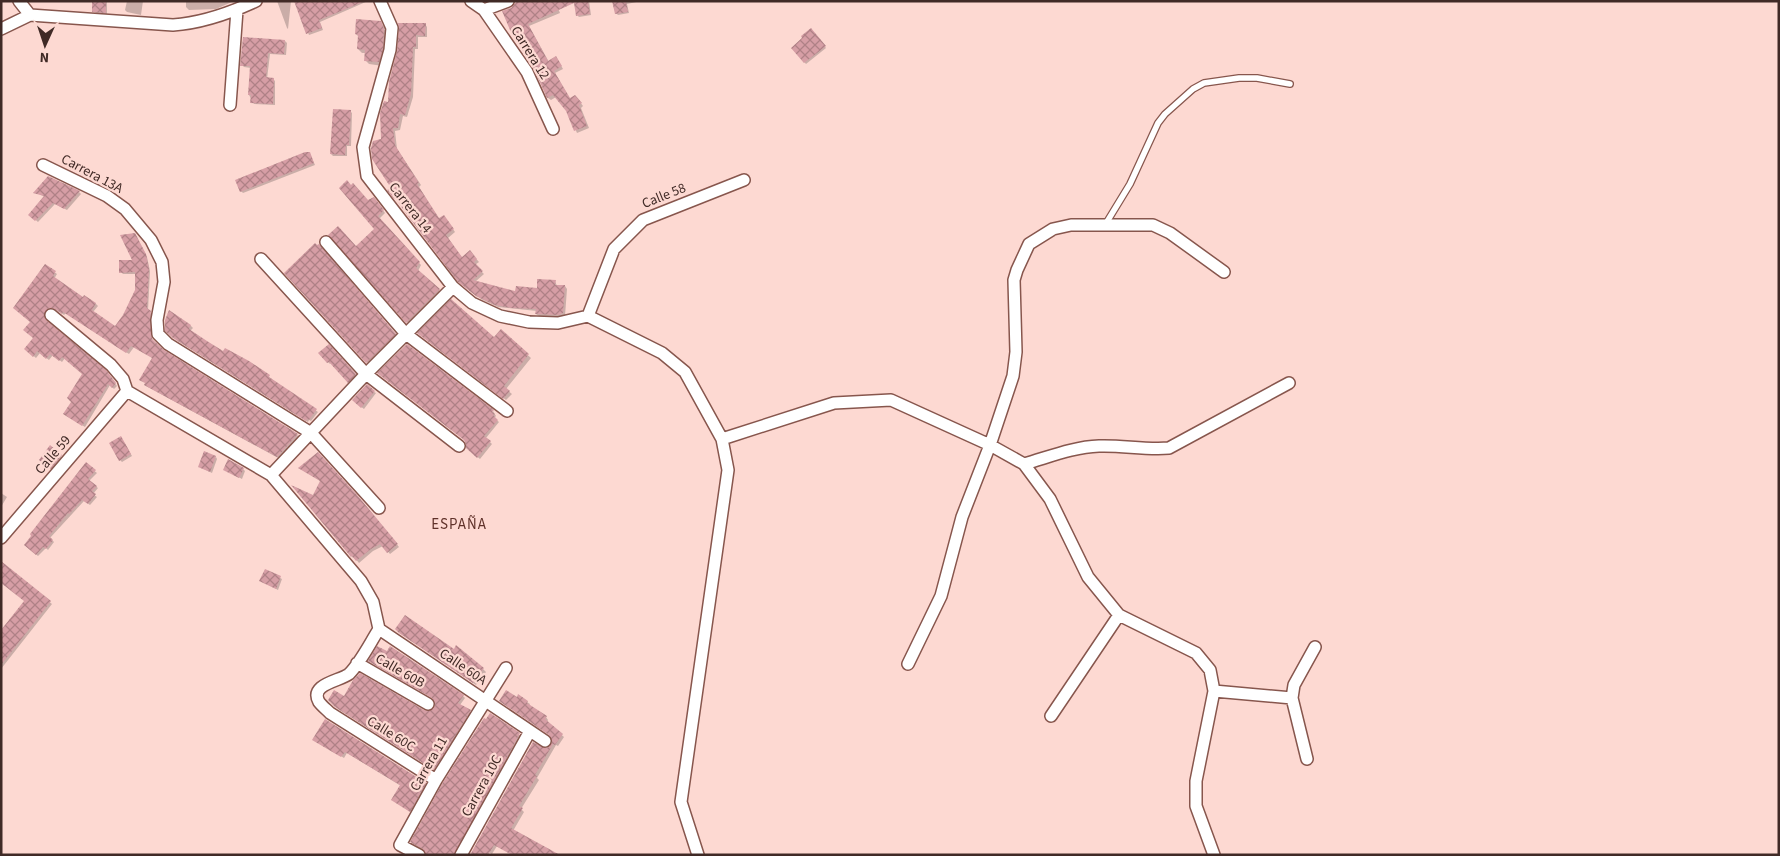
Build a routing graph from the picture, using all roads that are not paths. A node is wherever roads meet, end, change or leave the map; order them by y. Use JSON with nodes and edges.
{"nodes":[{"id":1,"x":19,"y":1,"type":"edge"},
{"id":2,"x":256,"y":1,"type":"edge"},
{"id":3,"x":380,"y":1,"type":"edge"},
{"id":4,"x":471,"y":1,"type":"edge"},
{"id":5,"x":508,"y":1,"type":"edge"},
{"id":6,"x":237,"y":10,"type":"junction"},
{"id":7,"x":484,"y":10,"type":"junction"},
{"id":8,"x":30,"y":15,"type":"junction"},
{"id":9,"x":1,"y":29,"type":"edge"},
{"id":10,"x":1290,"y":84,"type":"dead end"},
{"id":11,"x":230,"y":104,"type":"dead end"},
{"id":12,"x":553,"y":129,"type":"dead end"},
{"id":13,"x":43,"y":166,"type":"dead end"},
{"id":14,"x":744,"y":180,"type":"dead end"},
{"id":15,"x":1105,"y":225,"type":"junction"},
{"id":16,"x":326,"y":242,"type":"dead end"},
{"id":17,"x":261,"y":259,"type":"dead end"},
{"id":18,"x":1224,"y":272,"type":"dead end"},
{"id":19,"x":453,"y":287,"type":"junction"},
{"id":20,"x":51,"y":315,"type":"dead end"},
{"id":21,"x":588,"y":316,"type":"junction"},
{"id":22,"x":406,"y":334,"type":"junction"},
{"id":23,"x":366,"y":374,"type":"junction"},
{"id":24,"x":1289,"y":383,"type":"dead end"},
{"id":25,"x":127,"y":391,"type":"junction"},
{"id":26,"x":507,"y":411,"type":"dead end"},
{"id":27,"x":311,"y":433,"type":"junction"},
{"id":28,"x":722,"y":439,"type":"junction"},
{"id":29,"x":990,"y":445,"type":"junction"},
{"id":30,"x":459,"y":446,"type":"dead end"},
{"id":31,"x":1024,"y":464,"type":"junction"},
{"id":32,"x":271,"y":475,"type":"junction"},
{"id":33,"x":378,"y":508,"type":"dead end"},
{"id":34,"x":1,"y":538,"type":"edge"},
{"id":35,"x":1120,"y":615,"type":"junction"},
{"id":36,"x":379,"y":629,"type":"junction"},
{"id":37,"x":1315,"y":647,"type":"dead end"},
{"id":38,"x":357,"y":663,"type":"junction"},
{"id":39,"x":908,"y":664,"type":"dead end"},
{"id":40,"x":506,"y":668,"type":"dead end"},
{"id":41,"x":1214,"y":691,"type":"junction"},
{"id":42,"x":1292,"y":698,"type":"junction"},
{"id":43,"x":485,"y":700,"type":"junction"},
{"id":44,"x":428,"y":704,"type":"dead end"},
{"id":45,"x":1051,"y":716,"type":"dead end"},
{"id":46,"x":530,"y":731,"type":"junction"},
{"id":47,"x":545,"y":741,"type":"dead end"},
{"id":48,"x":1307,"y":759,"type":"dead end"},
{"id":49,"x":436,"y":780,"type":"junction"},
{"id":50,"x":419,"y":855,"type":"edge"},
{"id":51,"x":461,"y":855,"type":"edge"},
{"id":52,"x":698,"y":855,"type":"edge"},
{"id":53,"x":1214,"y":855,"type":"edge"}],
"edges":[{"from":1,"to":8,"type":"street"},
{"from":2,"to":6,"type":"street"},
{"from":3,"to":19,"type":"street","name":"Carrera 14"},
{"from":4,"to":7,"type":"street","name":"Carrera 12"},
{"from":5,"to":7,"type":"street"},
{"from":6,"to":8,"type":"street"},
{"from":6,"to":11,"type":"street"},
{"from":7,"to":12,"type":"street","name":"Carrera 12"},
{"from":8,"to":9,"type":"street"},
{"from":10,"to":15,"type":"lane"},
{"from":13,"to":27,"type":"street","name":"Carrera 13A"},
{"from":14,"to":21,"type":"street","name":"Calle 58"},
{"from":15,"to":18,"type":"street"},
{"from":15,"to":29,"type":"street"},
{"from":16,"to":22,"type":"street"},
{"from":17,"to":23,"type":"street"},
{"from":19,"to":21,"type":"street","name":"Carrera 14"},
{"from":19,"to":22,"type":"street"},
{"from":20,"to":25,"type":"street"},
{"from":21,"to":28,"type":"street"},
{"from":22,"to":23,"type":"street"},
{"from":22,"to":26,"type":"street"},
{"from":23,"to":27,"type":"street"},
{"from":23,"to":30,"type":"street"},
{"from":24,"to":31,"type":"street"},
{"from":25,"to":32,"type":"street"},
{"from":25,"to":34,"type":"street","name":"Calle 59"},
{"from":27,"to":32,"type":"street"},
{"from":27,"to":33,"type":"street"},
{"from":28,"to":29,"type":"street"},
{"from":28,"to":52,"type":"street"},
{"from":29,"to":31,"type":"street"},
{"from":29,"to":39,"type":"street"},
{"from":31,"to":35,"type":"street"},
{"from":32,"to":36,"type":"street"},
{"from":35,"to":41,"type":"street"},
{"from":35,"to":45,"type":"street"},
{"from":36,"to":38,"type":"street"},
{"from":36,"to":43,"type":"street","name":"Calle 60A"},
{"from":37,"to":42,"type":"street"},
{"from":38,"to":44,"type":"street","name":"Calle 60B"},
{"from":38,"to":49,"type":"street","name":"Calle 60C"},
{"from":40,"to":43,"type":"street","name":"Carrera 11"},
{"from":41,"to":42,"type":"street"},
{"from":41,"to":53,"type":"street"},
{"from":42,"to":48,"type":"street"},
{"from":43,"to":46,"type":"street","name":"Calle 60A"},
{"from":43,"to":49,"type":"street","name":"Carrera 11"},
{"from":46,"to":47,"type":"street","name":"Calle 60A"},
{"from":46,"to":51,"type":"street","name":"Carrera 10C"},
{"from":49,"to":50,"type":"street","name":"Carrera 11"}]}
